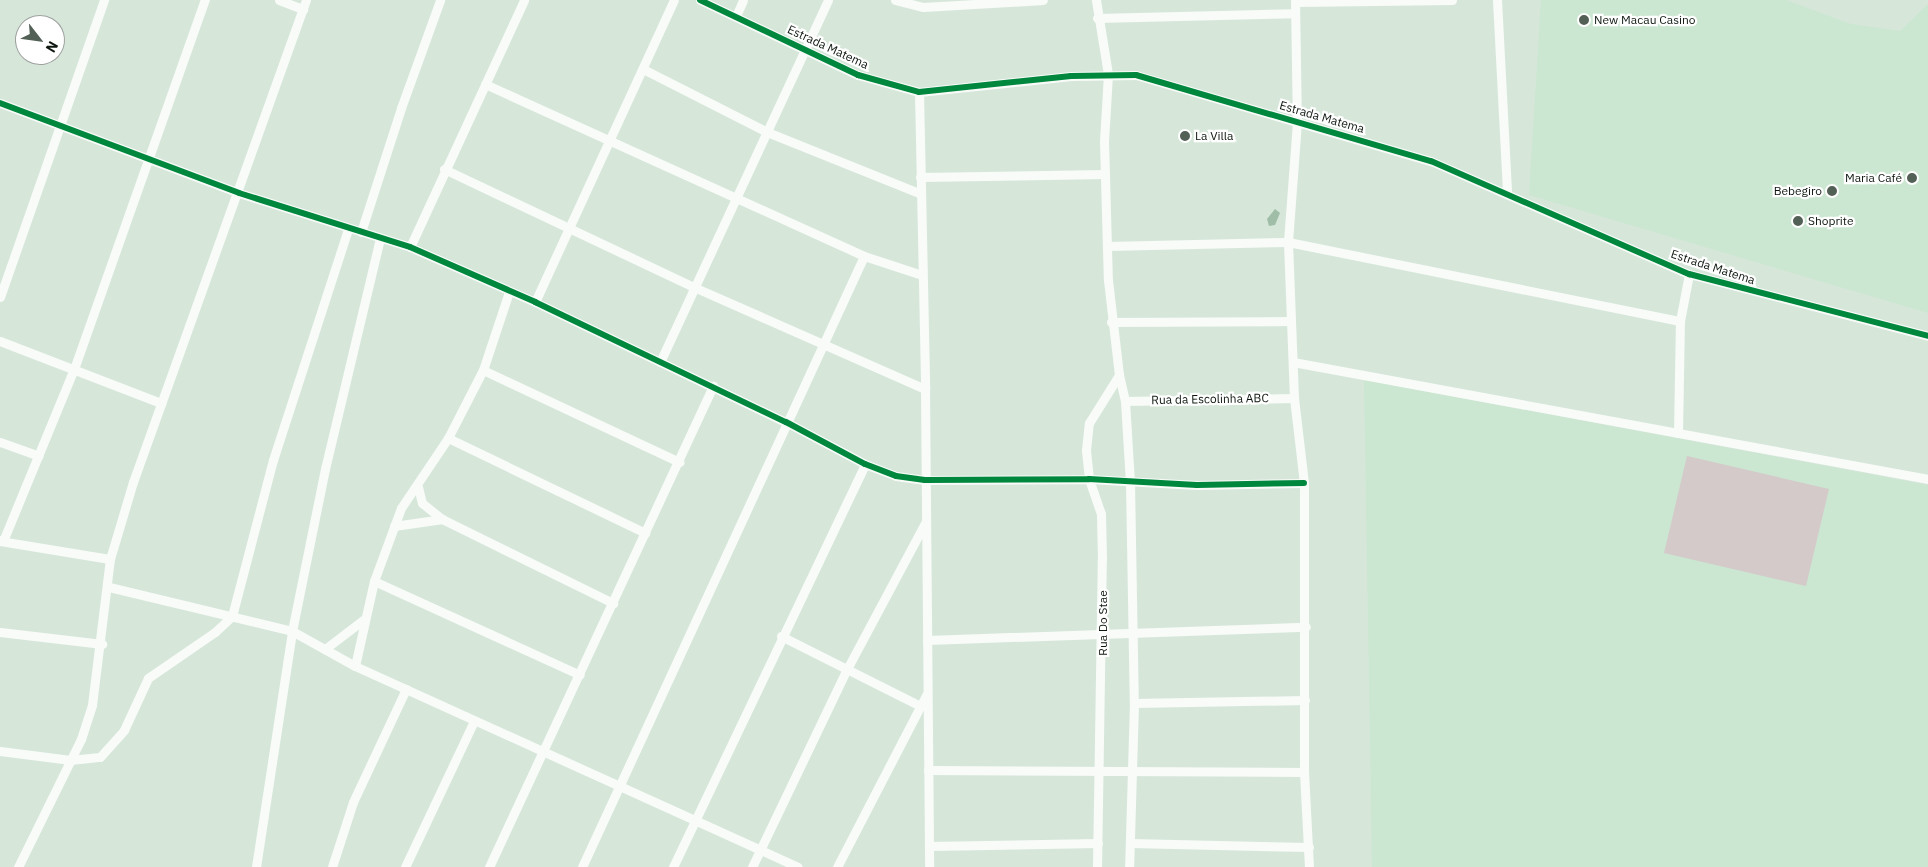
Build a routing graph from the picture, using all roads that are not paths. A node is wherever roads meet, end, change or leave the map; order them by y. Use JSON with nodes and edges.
{"nodes":[{"id":1,"x":104,"y":0,"type":"edge"},
{"id":2,"x":205,"y":0,"type":"edge"},
{"id":3,"x":279,"y":0,"type":"edge"},
{"id":4,"x":440,"y":0,"type":"edge"},
{"id":5,"x":524,"y":0,"type":"edge"},
{"id":6,"x":674,"y":0,"type":"edge"},
{"id":7,"x":700,"y":0,"type":"edge"},
{"id":8,"x":743,"y":0,"type":"edge"},
{"id":9,"x":828,"y":0,"type":"edge"},
{"id":10,"x":895,"y":0,"type":"edge"},
{"id":11,"x":1043,"y":0,"type":"edge"},
{"id":12,"x":1096,"y":0,"type":"edge"},
{"id":13,"x":1452,"y":0,"type":"edge"},
{"id":14,"x":1497,"y":0,"type":"edge"},
{"id":15,"x":1295,"y":1,"type":"edge"},
{"id":16,"x":305,"y":4,"type":"edge"},
{"id":17,"x":1295,"y":13,"type":"junction"},
{"id":18,"x":736,"y":16,"type":"junction"},
{"id":19,"x":1097,"y":18,"type":"junction"},
{"id":20,"x":806,"y":49,"type":"junction"},
{"id":21,"x":644,"y":69,"type":"junction"},
{"id":22,"x":1108,"y":74,"type":"junction"},
{"id":23,"x":486,"y":84,"type":"junction"},
{"id":24,"x":919,"y":92,"type":"junction"},
{"id":25,"x":0,"y":103,"type":"edge"},
{"id":26,"x":1297,"y":122,"type":"junction"},
{"id":27,"x":58,"y":124,"type":"junction"},
{"id":28,"x":768,"y":132,"type":"junction"},
{"id":29,"x":610,"y":140,"type":"junction"},
{"id":30,"x":148,"y":159,"type":"junction"},
{"id":31,"x":444,"y":169,"type":"junction"},
{"id":32,"x":1105,"y":174,"type":"junction"},
{"id":33,"x":920,"y":177,"type":"junction"},
{"id":34,"x":1506,"y":192,"type":"junction"},
{"id":35,"x":239,"y":193,"type":"junction"},
{"id":36,"x":921,"y":194,"type":"junction"},
{"id":37,"x":737,"y":198,"type":"junction"},
{"id":38,"x":348,"y":229,"type":"junction"},
{"id":39,"x":570,"y":230,"type":"junction"},
{"id":40,"x":362,"y":232,"type":"junction"},
{"id":41,"x":380,"y":238,"type":"junction"},
{"id":42,"x":1288,"y":242,"type":"junction"},
{"id":43,"x":1107,"y":246,"type":"junction"},
{"id":44,"x":410,"y":247,"type":"junction"},
{"id":45,"x":864,"y":256,"type":"junction"},
{"id":46,"x":1689,"y":274,"type":"junction"},
{"id":47,"x":922,"y":275,"type":"junction"},
{"id":48,"x":696,"y":288,"type":"junction"},
{"id":49,"x":510,"y":292,"type":"junction"},
{"id":50,"x":0,"y":297,"type":"edge"},
{"id":51,"x":536,"y":302,"type":"junction"},
{"id":52,"x":1291,"y":321,"type":"junction"},
{"id":53,"x":1680,"y":321,"type":"junction"},
{"id":54,"x":1111,"y":322,"type":"junction"},
{"id":55,"x":1928,"y":336,"type":"edge"},
{"id":56,"x":0,"y":341,"type":"edge"},
{"id":57,"x":823,"y":344,"type":"junction"},
{"id":58,"x":660,"y":362,"type":"junction"},
{"id":59,"x":1293,"y":362,"type":"junction"},
{"id":60,"x":74,"y":369,"type":"junction"},
{"id":61,"x":483,"y":370,"type":"junction"},
{"id":62,"x":1119,"y":375,"type":"junction"},
{"id":63,"x":712,"y":386,"type":"junction"},
{"id":64,"x":925,"y":389,"type":"junction"},
{"id":65,"x":1294,"y":398,"type":"junction"},
{"id":66,"x":1125,"y":401,"type":"junction"},
{"id":67,"x":161,"y":404,"type":"junction"},
{"id":68,"x":786,"y":422,"type":"junction"},
{"id":69,"x":1678,"y":433,"type":"junction"},
{"id":70,"x":448,"y":438,"type":"junction"},
{"id":71,"x":0,"y":442,"type":"edge"},
{"id":72,"x":39,"y":456,"type":"junction"},
{"id":73,"x":679,"y":462,"type":"junction"},
{"id":74,"x":864,"y":464,"type":"junction"},
{"id":75,"x":1089,"y":478,"type":"junction"},
{"id":76,"x":1928,"y":479,"type":"edge"},
{"id":77,"x":926,"y":480,"type":"junction"},
{"id":78,"x":1304,"y":482,"type":"junction"},
{"id":79,"x":1130,"y":483,"type":"junction"},
{"id":80,"x":418,"y":488,"type":"junction"},
{"id":81,"x":442,"y":519,"type":"junction"},
{"id":82,"x":926,"y":521,"type":"junction"},
{"id":83,"x":394,"y":526,"type":"junction"},
{"id":84,"x":645,"y":533,"type":"junction"},
{"id":85,"x":1,"y":541,"type":"edge"},
{"id":86,"x":110,"y":559,"type":"junction"},
{"id":87,"x":374,"y":581,"type":"junction"},
{"id":88,"x":109,"y":588,"type":"junction"},
{"id":89,"x":613,"y":603,"type":"junction"},
{"id":90,"x":232,"y":616,"type":"junction"},
{"id":91,"x":363,"y":620,"type":"junction"},
{"id":92,"x":1306,"y":627,"type":"junction"},
{"id":93,"x":292,"y":631,"type":"junction"},
{"id":94,"x":1133,"y":631,"type":"junction"},
{"id":95,"x":0,"y":632,"type":"edge"},
{"id":96,"x":1103,"y":632,"type":"junction"},
{"id":97,"x":781,"y":636,"type":"junction"},
{"id":98,"x":927,"y":640,"type":"junction"},
{"id":99,"x":102,"y":644,"type":"junction"},
{"id":100,"x":325,"y":649,"type":"junction"},
{"id":101,"x":355,"y":666,"type":"junction"},
{"id":102,"x":847,"y":669,"type":"junction"},
{"id":103,"x":580,"y":675,"type":"junction"},
{"id":104,"x":406,"y":689,"type":"junction"},
{"id":105,"x":927,"y":693,"type":"junction"},
{"id":106,"x":1305,"y":700,"type":"junction"},
{"id":107,"x":1134,"y":703,"type":"junction"},
{"id":108,"x":920,"y":706,"type":"junction"},
{"id":109,"x":474,"y":721,"type":"junction"},
{"id":110,"x":0,"y":751,"type":"edge"},
{"id":111,"x":543,"y":751,"type":"junction"},
{"id":112,"x":70,"y":760,"type":"junction"},
{"id":113,"x":928,"y":770,"type":"junction"},
{"id":114,"x":1100,"y":770,"type":"junction"},
{"id":115,"x":1133,"y":770,"type":"junction"},
{"id":116,"x":1304,"y":772,"type":"junction"},
{"id":117,"x":619,"y":786,"type":"junction"},
{"id":118,"x":696,"y":820,"type":"junction"},
{"id":119,"x":1130,"y":842,"type":"junction"},
{"id":120,"x":1098,"y":843,"type":"junction"},
{"id":121,"x":929,"y":846,"type":"junction"},
{"id":122,"x":1309,"y":847,"type":"junction"},
{"id":123,"x":760,"y":848,"type":"junction"},
{"id":124,"x":18,"y":867,"type":"edge"},
{"id":125,"x":256,"y":867,"type":"edge"},
{"id":126,"x":332,"y":867,"type":"edge"},
{"id":127,"x":405,"y":867,"type":"edge"},
{"id":128,"x":489,"y":867,"type":"edge"},
{"id":129,"x":582,"y":867,"type":"edge"},
{"id":130,"x":673,"y":867,"type":"edge"},
{"id":131,"x":752,"y":867,"type":"edge"},
{"id":132,"x":798,"y":867,"type":"edge"},
{"id":133,"x":837,"y":867,"type":"edge"},
{"id":134,"x":929,"y":867,"type":"edge"},
{"id":135,"x":1097,"y":867,"type":"edge"},
{"id":136,"x":1130,"y":867,"type":"edge"},
{"id":137,"x":1309,"y":867,"type":"edge"}],
"edges":[{"from":1,"to":27,"type":"street"},
{"from":2,"to":30,"type":"street"},
{"from":3,"to":16,"type":"street"},
{"from":4,"to":40,"type":"street"},
{"from":5,"to":23,"type":"street"},
{"from":6,"to":21,"type":"street"},
{"from":7,"to":18,"type":"street","name":"Estrada Matema"},
{"from":8,"to":18,"type":"street"},
{"from":9,"to":20,"type":"street"},
{"from":10,"to":11,"type":"street"},
{"from":12,"to":19,"type":"street"},
{"from":13,"to":15,"type":"street"},
{"from":14,"to":34,"type":"street"},
{"from":15,"to":17,"type":"street"},
{"from":16,"to":35,"type":"street"},
{"from":17,"to":19,"type":"street"},
{"from":17,"to":26,"type":"street"},
{"from":18,"to":20,"type":"street","name":"Estrada Matema"},
{"from":19,"to":22,"type":"street"},
{"from":20,"to":24,"type":"street","name":"Estrada Matema"},
{"from":20,"to":28,"type":"street"},
{"from":21,"to":28,"type":"street"},
{"from":21,"to":29,"type":"street"},
{"from":22,"to":24,"type":"street","name":"Estrada Matema"},
{"from":22,"to":26,"type":"street","name":"Estrada Matema"},
{"from":22,"to":32,"type":"street"},
{"from":23,"to":29,"type":"street"},
{"from":23,"to":31,"type":"street"},
{"from":24,"to":33,"type":"street"},
{"from":25,"to":27,"type":"street"},
{"from":26,"to":34,"type":"street","name":"Estrada Matema"},
{"from":26,"to":42,"type":"street"},
{"from":27,"to":30,"type":"street"},
{"from":27,"to":50,"type":"street"},
{"from":28,"to":36,"type":"street"},
{"from":28,"to":37,"type":"street"},
{"from":29,"to":37,"type":"street"},
{"from":29,"to":39,"type":"street"},
{"from":30,"to":35,"type":"street"},
{"from":30,"to":60,"type":"street"},
{"from":31,"to":39,"type":"street"},
{"from":31,"to":44,"type":"street"},
{"from":32,"to":33,"type":"street"},
{"from":32,"to":43,"type":"street"},
{"from":33,"to":36,"type":"street"},
{"from":34,"to":46,"type":"street","name":"Estrada Matema"},
{"from":35,"to":38,"type":"street"},
{"from":35,"to":67,"type":"street"},
{"from":36,"to":47,"type":"street"},
{"from":37,"to":45,"type":"street"},
{"from":37,"to":48,"type":"street"},
{"from":38,"to":40,"type":"street"},
{"from":38,"to":90,"type":"street"},
{"from":39,"to":48,"type":"street"},
{"from":39,"to":51,"type":"street"},
{"from":40,"to":41,"type":"street"},
{"from":41,"to":44,"type":"street"},
{"from":41,"to":93,"type":"street"},
{"from":42,"to":43,"type":"street"},
{"from":42,"to":52,"type":"street"},
{"from":42,"to":53,"type":"street"},
{"from":43,"to":54,"type":"street"},
{"from":44,"to":49,"type":"street"},
{"from":45,"to":47,"type":"street"},
{"from":45,"to":57,"type":"street"},
{"from":46,"to":53,"type":"street"},
{"from":46,"to":55,"type":"street","name":"Estrada Matema"},
{"from":47,"to":64,"type":"street"},
{"from":48,"to":57,"type":"street"},
{"from":48,"to":58,"type":"street"},
{"from":49,"to":51,"type":"street"},
{"from":49,"to":61,"type":"street"},
{"from":51,"to":58,"type":"street"},
{"from":52,"to":54,"type":"street"},
{"from":52,"to":59,"type":"street"},
{"from":53,"to":69,"type":"street"},
{"from":54,"to":62,"type":"street"},
{"from":56,"to":60,"type":"street"},
{"from":57,"to":64,"type":"street"},
{"from":57,"to":68,"type":"street"},
{"from":58,"to":63,"type":"street"},
{"from":59,"to":65,"type":"street"},
{"from":59,"to":69,"type":"street"},
{"from":60,"to":67,"type":"street"},
{"from":60,"to":72,"type":"street"},
{"from":61,"to":70,"type":"street"},
{"from":61,"to":73,"type":"street"},
{"from":62,"to":66,"type":"street"},
{"from":62,"to":75,"type":"street","name":"Rua Do Stae"},
{"from":63,"to":68,"type":"street"},
{"from":63,"to":73,"type":"street"},
{"from":64,"to":77,"type":"street"},
{"from":65,"to":66,"type":"street","name":"Rua da Escolinha ABC"},
{"from":65,"to":78,"type":"street"},
{"from":66,"to":79,"type":"street"},
{"from":67,"to":86,"type":"street"},
{"from":68,"to":74,"type":"street"},
{"from":68,"to":117,"type":"street"},
{"from":69,"to":76,"type":"street"},
{"from":70,"to":80,"type":"street"},
{"from":70,"to":84,"type":"street"},
{"from":71,"to":72,"type":"street"},
{"from":72,"to":85,"type":"street"},
{"from":73,"to":84,"type":"street"},
{"from":74,"to":77,"type":"street"},
{"from":74,"to":97,"type":"street"},
{"from":75,"to":77,"type":"street"},
{"from":75,"to":79,"type":"street"},
{"from":75,"to":96,"type":"street","name":"Rua Do Stae"},
{"from":77,"to":82,"type":"street"},
{"from":78,"to":79,"type":"street"},
{"from":78,"to":92,"type":"street"},
{"from":79,"to":94,"type":"street"},
{"from":80,"to":81,"type":"street"},
{"from":80,"to":83,"type":"street"},
{"from":81,"to":83,"type":"street"},
{"from":81,"to":89,"type":"street"},
{"from":82,"to":98,"type":"street"},
{"from":82,"to":102,"type":"street"},
{"from":83,"to":87,"type":"street"},
{"from":84,"to":89,"type":"street"},
{"from":85,"to":86,"type":"street"},
{"from":86,"to":88,"type":"street"},
{"from":87,"to":91,"type":"street"},
{"from":87,"to":103,"type":"street"},
{"from":88,"to":90,"type":"street"},
{"from":88,"to":99,"type":"street"},
{"from":89,"to":103,"type":"street"},
{"from":90,"to":93,"type":"street"},
{"from":90,"to":112,"type":"street"},
{"from":91,"to":100,"type":"street"},
{"from":91,"to":101,"type":"street"},
{"from":92,"to":94,"type":"street"},
{"from":92,"to":106,"type":"street"},
{"from":93,"to":100,"type":"street"},
{"from":93,"to":125,"type":"street"},
{"from":94,"to":96,"type":"street"},
{"from":94,"to":107,"type":"street"},
{"from":95,"to":99,"type":"street"},
{"from":96,"to":98,"type":"street"},
{"from":96,"to":114,"type":"street","name":"Rua Do Stae"},
{"from":97,"to":102,"type":"street"},
{"from":97,"to":118,"type":"street"},
{"from":98,"to":105,"type":"street"},
{"from":99,"to":112,"type":"street"},
{"from":100,"to":101,"type":"street"},
{"from":101,"to":104,"type":"street"},
{"from":102,"to":108,"type":"street"},
{"from":102,"to":123,"type":"street"},
{"from":103,"to":111,"type":"street"},
{"from":104,"to":109,"type":"street"},
{"from":104,"to":126,"type":"street"},
{"from":105,"to":108,"type":"street"},
{"from":105,"to":113,"type":"street"},
{"from":106,"to":107,"type":"street"},
{"from":106,"to":116,"type":"street"},
{"from":107,"to":115,"type":"street"},
{"from":108,"to":133,"type":"street"},
{"from":109,"to":111,"type":"street"},
{"from":109,"to":127,"type":"street"},
{"from":110,"to":112,"type":"street"},
{"from":111,"to":117,"type":"street"},
{"from":111,"to":128,"type":"street"},
{"from":112,"to":124,"type":"street"},
{"from":113,"to":114,"type":"street"},
{"from":113,"to":121,"type":"street"},
{"from":114,"to":115,"type":"street"},
{"from":114,"to":120,"type":"street","name":"Rua Do Stae"},
{"from":115,"to":116,"type":"street"},
{"from":115,"to":119,"type":"street"},
{"from":116,"to":122,"type":"street"},
{"from":117,"to":118,"type":"street"},
{"from":117,"to":129,"type":"street"},
{"from":118,"to":123,"type":"street"},
{"from":118,"to":130,"type":"street"},
{"from":119,"to":122,"type":"street"},
{"from":119,"to":136,"type":"street"},
{"from":120,"to":121,"type":"street"},
{"from":120,"to":135,"type":"street","name":"Rua Do Stae"},
{"from":121,"to":134,"type":"street"},
{"from":122,"to":137,"type":"street"},
{"from":123,"to":131,"type":"street"},
{"from":123,"to":132,"type":"street"}]}
